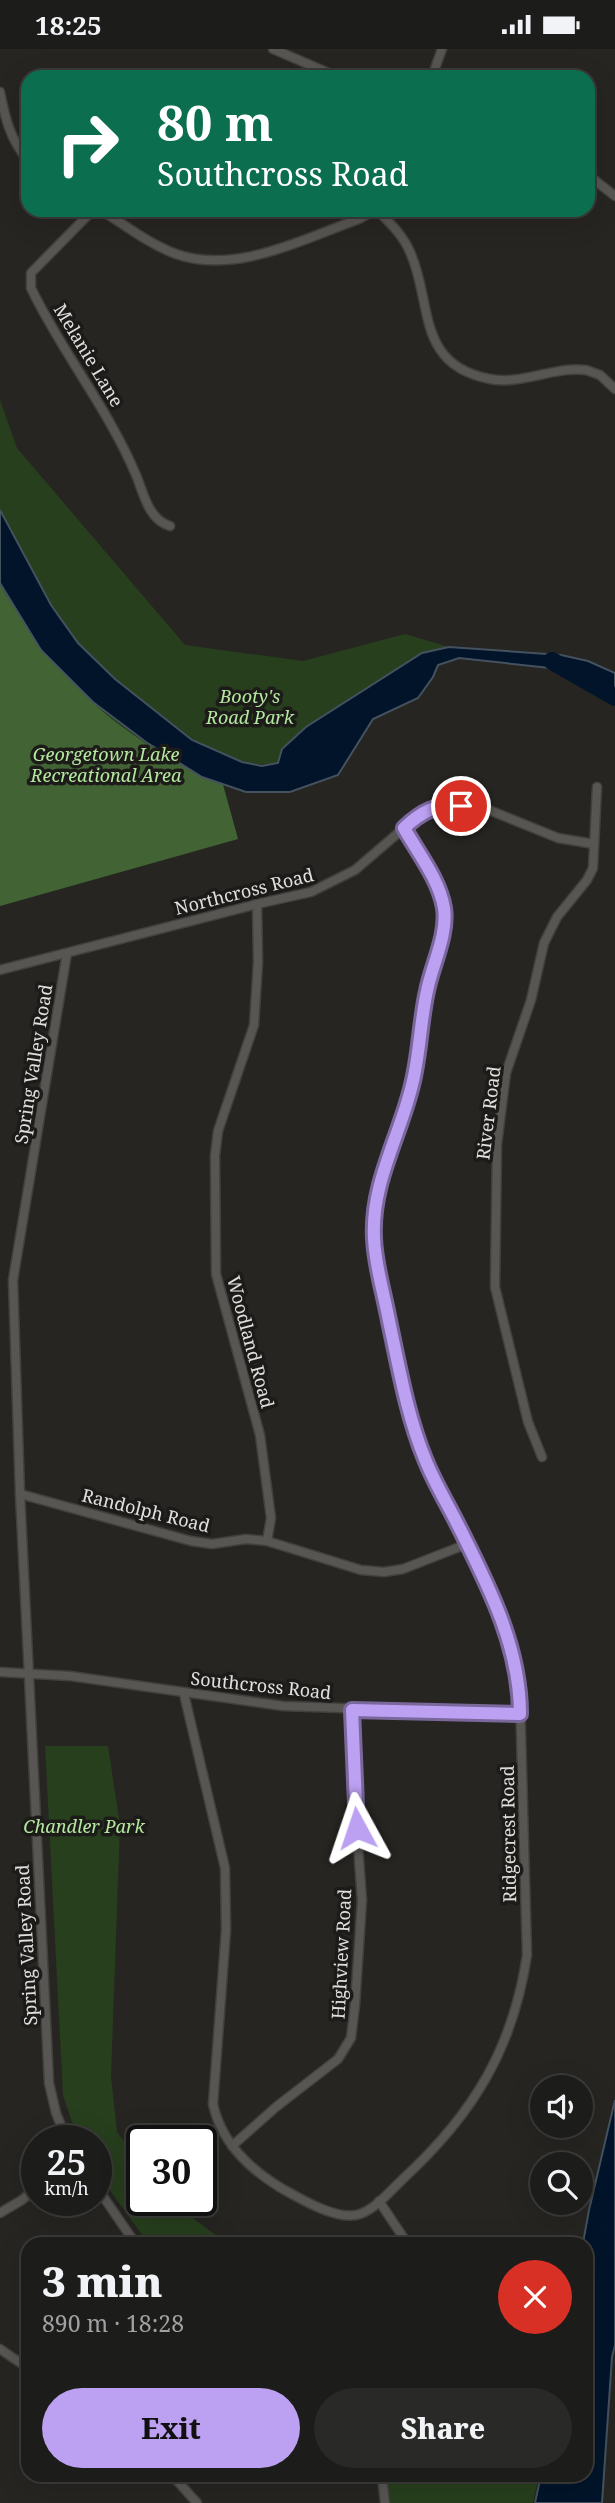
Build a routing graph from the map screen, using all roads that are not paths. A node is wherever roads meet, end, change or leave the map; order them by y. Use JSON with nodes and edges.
{"nodes":[{"id":1,"x":273,"y":49,"type":"edge"},
{"id":2,"x":442,"y":49,"type":"edge"},
{"id":3,"x":322,"y":70,"type":"edge"},
{"id":4,"x":434,"y":70,"type":"edge"},
{"id":5,"x":0,"y":92,"type":"edge"},
{"id":6,"x":21,"y":150,"type":"edge"},
{"id":7,"x":595,"y":180,"type":"edge"},
{"id":8,"x":615,"y":196,"type":"edge"},
{"id":9,"x":86,"y":217,"type":"edge"},
{"id":10,"x":112,"y":217,"type":"edge"},
{"id":11,"x":363,"y":217,"type":"edge"},
{"id":12,"x":383,"y":217,"type":"edge"},
{"id":13,"x":615,"y":389,"type":"edge"},
{"id":14,"x":170,"y":526,"type":"dead end"},
{"id":15,"x":597,"y":787,"type":"dead end"},
{"id":16,"x":404,"y":828,"type":"junction"},
{"id":17,"x":594,"y":844,"type":"junction"},
{"id":18,"x":257,"y":904,"type":"junction"},
{"id":19,"x":67,"y":953,"type":"junction"},
{"id":20,"x":0,"y":970,"type":"edge"},
{"id":21,"x":542,"y":1457,"type":"dead end"},
{"id":22,"x":20,"y":1493,"type":"junction"},
{"id":23,"x":267,"y":1541,"type":"junction"},
{"id":24,"x":467,"y":1545,"type":"junction"},
{"id":25,"x":0,"y":1672,"type":"edge"},
{"id":26,"x":28,"y":1673,"type":"junction"},
{"id":27,"x":184,"y":1694,"type":"junction"},
{"id":28,"x":352,"y":1710,"type":"junction"},
{"id":29,"x":520,"y":1714,"type":"junction"},
{"id":30,"x":60,"y":2125,"type":"edge"},
{"id":31,"x":232,"y":2146,"type":"junction"},
{"id":32,"x":21,"y":2201,"type":"edge"},
{"id":33,"x":379,"y":2201,"type":"junction"},
{"id":34,"x":112,"y":2209,"type":"edge"},
{"id":35,"x":0,"y":2213,"type":"edge"},
{"id":36,"x":131,"y":2237,"type":"edge"},
{"id":37,"x":403,"y":2237,"type":"edge"},
{"id":38,"x":0,"y":2349,"type":"edge"},
{"id":39,"x":21,"y":2363,"type":"edge"},
{"id":40,"x":178,"y":2482,"type":"edge"},
{"id":41,"x":383,"y":2482,"type":"edge"},
{"id":42,"x":197,"y":2503,"type":"edge"},
{"id":43,"x":385,"y":2503,"type":"edge"}],
"edges":[{"from":1,"to":3,"type":"street"},
{"from":2,"to":4,"type":"street"},
{"from":5,"to":6,"type":"street"},
{"from":7,"to":8,"type":"street"},
{"from":9,"to":14,"type":"street","name":"Melanie Lane"},
{"from":10,"to":11,"type":"street"},
{"from":12,"to":13,"type":"street"},
{"from":15,"to":17,"type":"street","name":"River Road"},
{"from":16,"to":17,"type":"street","name":"Northcross Road"},
{"from":16,"to":18,"type":"street","name":"Northcross Road"},
{"from":16,"to":24,"type":"street","name":"Ridgecrest Road"},
{"from":17,"to":21,"type":"street","name":"River Road"},
{"from":18,"to":19,"type":"street","name":"Northcross Road"},
{"from":18,"to":23,"type":"street","name":"Woodland Road"},
{"from":19,"to":20,"type":"street","name":"Northcross Road"},
{"from":19,"to":22,"type":"street","name":"Spring Valley Road"},
{"from":22,"to":23,"type":"street","name":"Randolph Road"},
{"from":22,"to":26,"type":"street","name":"Spring Valley Road"},
{"from":23,"to":24,"type":"street","name":"Randolph Road"},
{"from":24,"to":29,"type":"street","name":"Ridgecrest Road"},
{"from":25,"to":26,"type":"street","name":"Southcross Road"},
{"from":26,"to":27,"type":"street","name":"Southcross Road"},
{"from":26,"to":30,"type":"street","name":"Spring Valley Road"},
{"from":27,"to":28,"type":"street","name":"Southcross Road"},
{"from":27,"to":31,"type":"street","name":"Ridgecrest Road"},
{"from":28,"to":29,"type":"street","name":"Southcross Road"},
{"from":28,"to":31,"type":"street","name":"Highview Road"},
{"from":29,"to":33,"type":"street","name":"Ridgecrest Road"},
{"from":31,"to":33,"type":"street","name":"Ridgecrest Road"},
{"from":32,"to":35,"type":"street"},
{"from":33,"to":37,"type":"street"},
{"from":34,"to":36,"type":"street"},
{"from":38,"to":39,"type":"street"},
{"from":40,"to":42,"type":"street"},
{"from":41,"to":43,"type":"street"}]}
